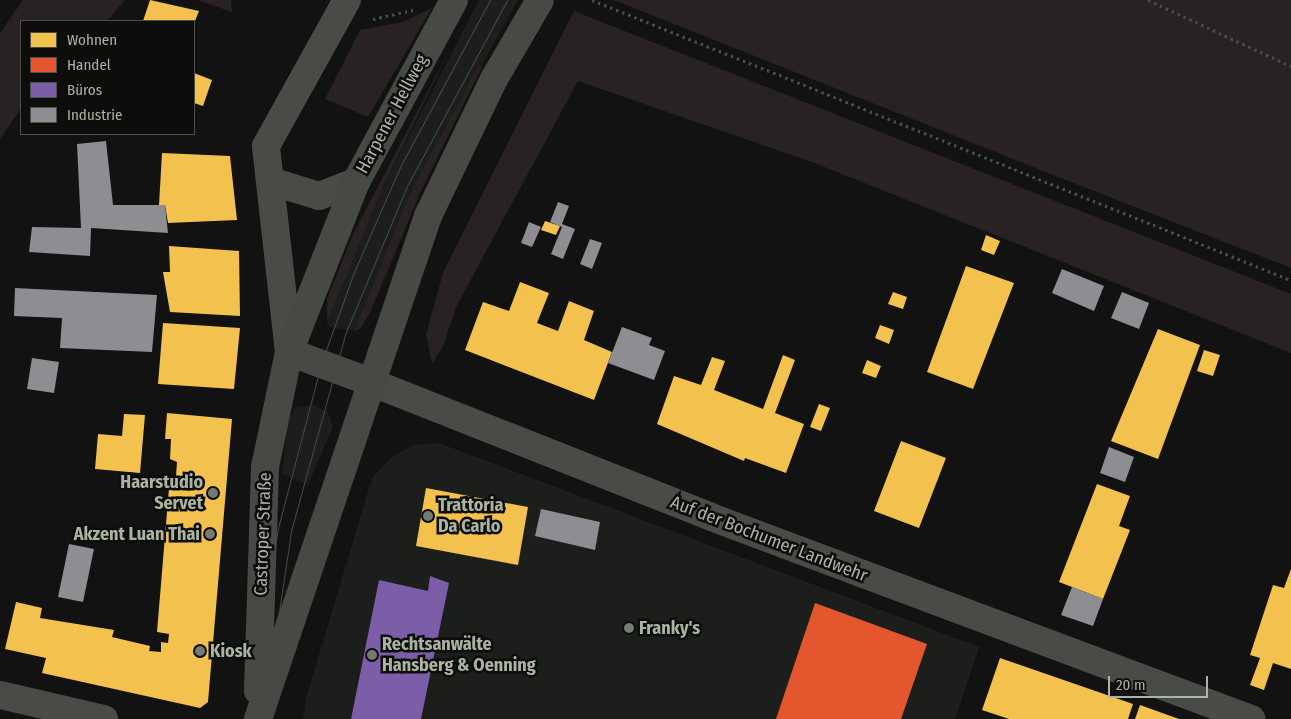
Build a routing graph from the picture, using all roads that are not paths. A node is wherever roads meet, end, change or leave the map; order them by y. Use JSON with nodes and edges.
{"nodes":[{"id":1,"x":347,"y":0,"type":"edge"},
{"id":2,"x":454,"y":0,"type":"edge"},
{"id":3,"x":537,"y":4,"type":"edge"},
{"id":4,"x":270,"y":181,"type":"junction"},
{"id":5,"x":356,"y":182,"type":"junction"},
{"id":6,"x":290,"y":352,"type":"junction"},
{"id":7,"x":368,"y":381,"type":"junction"},
{"id":8,"x":0,"y":695,"type":"edge"},
{"id":9,"x":104,"y":719,"type":"edge"},
{"id":10,"x":257,"y":719,"type":"edge"},
{"id":11,"x":1251,"y":719,"type":"edge"}],
"edges":[{"from":1,"to":4,"type":"street"},
{"from":2,"to":5,"type":"main road","name":"Harpener Hellweg"},
{"from":3,"to":7,"type":"main road"},
{"from":4,"to":5,"type":"street","name":"Harpener Hellweg"},
{"from":4,"to":6,"type":"street","name":"Castroper Straße"},
{"from":5,"to":6,"type":"main road","name":"Castroper Straße"},
{"from":6,"to":7,"type":"main road","name":"Auf der Bochumer Landwehr"},
{"from":6,"to":10,"type":"main road","name":"Castroper Straße"},
{"from":7,"to":10,"type":"main road","name":"Castroper Straße"},
{"from":7,"to":11,"type":"street","name":"Auf der Bochumer Landwehr"},
{"from":8,"to":9,"type":"street"}]}
